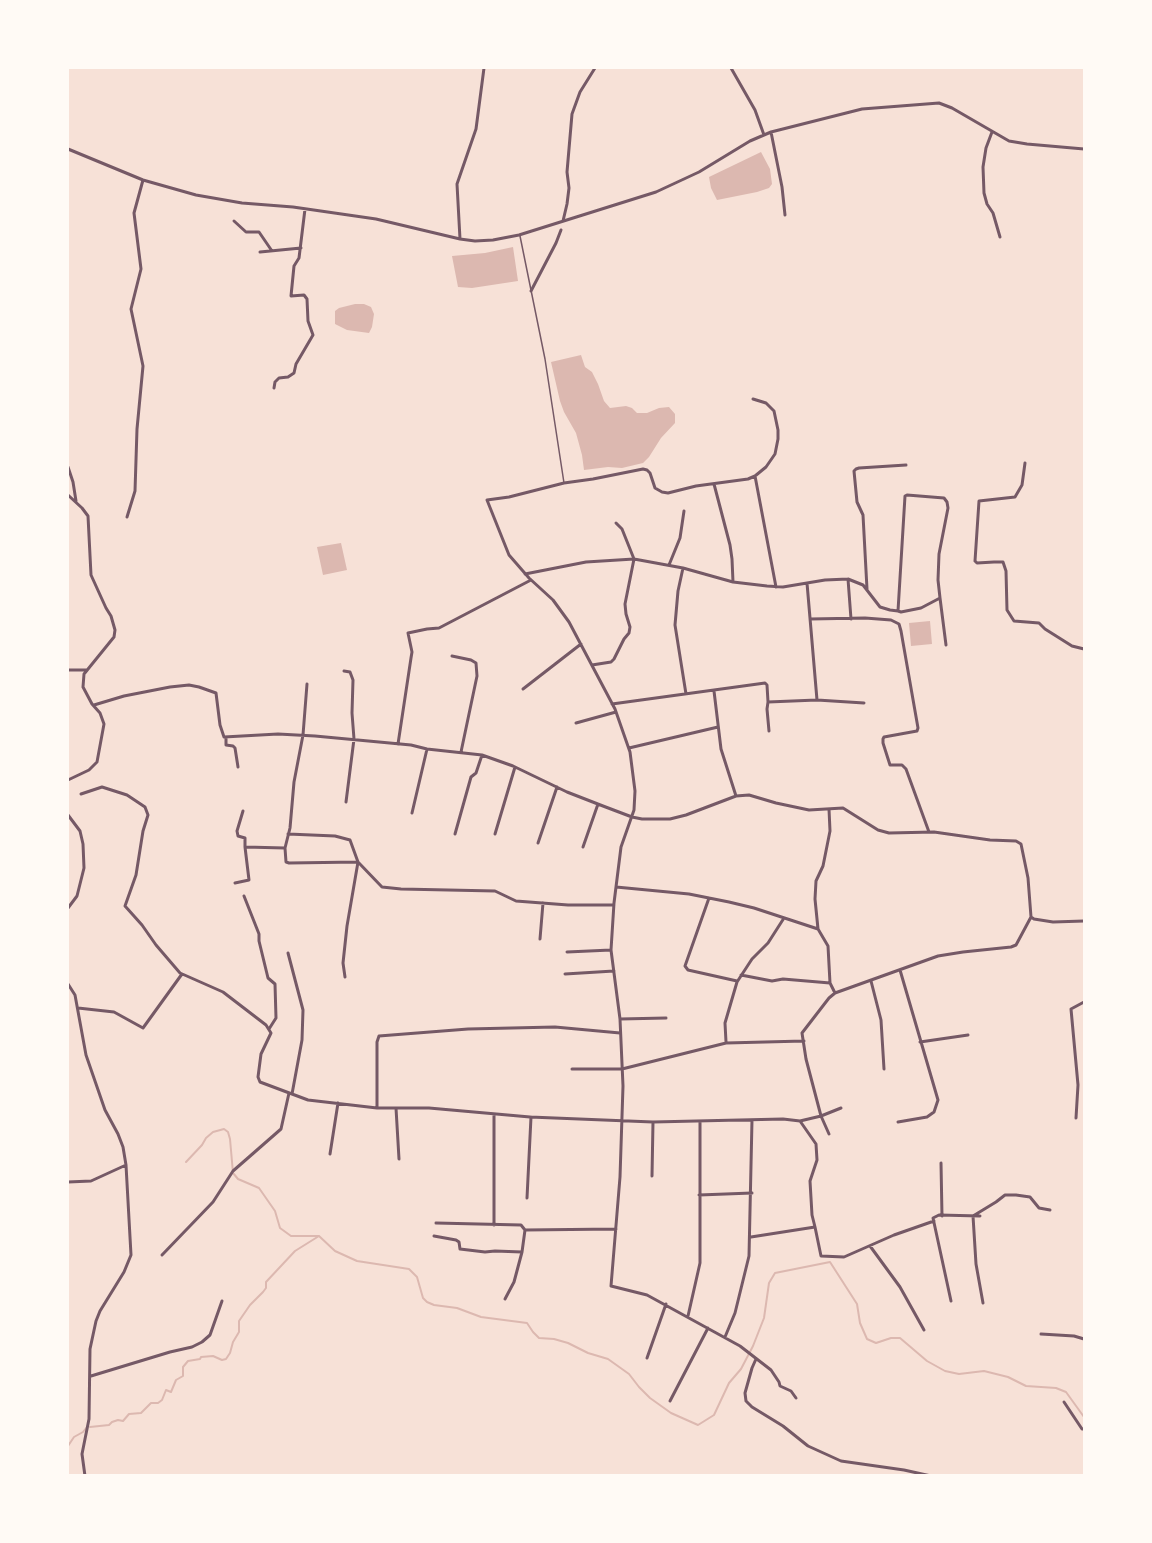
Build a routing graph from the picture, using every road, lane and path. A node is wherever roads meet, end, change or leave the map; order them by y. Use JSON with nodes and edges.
{"nodes":[{"id":1,"x":484,"y":68,"type":"edge"},
{"id":2,"x":596,"y":68,"type":"edge"},
{"id":3,"x":731,"y":68,"type":"edge"},
{"id":4,"x":771,"y":132,"type":"junction"},
{"id":5,"x":992,"y":132,"type":"junction"},
{"id":6,"x":765,"y":135,"type":"junction"},
{"id":7,"x":68,"y":149,"type":"edge"},
{"id":8,"x":1084,"y":149,"type":"edge"},
{"id":9,"x":143,"y":180,"type":"junction"},
{"id":10,"x":304,"y":209,"type":"junction"},
{"id":11,"x":785,"y":215,"type":"dead end"},
{"id":12,"x":234,"y":221,"type":"dead end"},
{"id":13,"x":563,"y":221,"type":"junction"},
{"id":14,"x":561,"y":230,"type":"dead end"},
{"id":15,"x":519,"y":235,"type":"junction"},
{"id":16,"x":1000,"y":237,"type":"dead end"},
{"id":17,"x":460,"y":239,"type":"junction"},
{"id":18,"x":301,"y":248,"type":"junction"},
{"id":19,"x":272,"y":251,"type":"junction"},
{"id":20,"x":260,"y":252,"type":"dead end"},
{"id":21,"x":531,"y":291,"type":"junction"},
{"id":22,"x":274,"y":387,"type":"dead end"},
{"id":23,"x":753,"y":399,"type":"dead end"},
{"id":24,"x":1024,"y":463,"type":"dead end"},
{"id":25,"x":906,"y":465,"type":"dead end"},
{"id":26,"x":68,"y":467,"type":"edge"},
{"id":27,"x":755,"y":476,"type":"junction"},
{"id":28,"x":564,"y":483,"type":"junction"},
{"id":29,"x":714,"y":484,"type":"junction"},
{"id":30,"x":68,"y":495,"type":"edge"},
{"id":31,"x":76,"y":503,"type":"junction"},
{"id":32,"x":684,"y":511,"type":"dead end"},
{"id":33,"x":127,"y":517,"type":"dead end"},
{"id":34,"x":616,"y":523,"type":"dead end"},
{"id":35,"x":634,"y":559,"type":"junction"},
{"id":36,"x":669,"y":565,"type":"junction"},
{"id":37,"x":683,"y":568,"type":"junction"},
{"id":38,"x":525,"y":574,"type":"junction"},
{"id":39,"x":848,"y":579,"type":"junction"},
{"id":40,"x":531,"y":580,"type":"junction"},
{"id":41,"x":733,"y":582,"type":"junction"},
{"id":42,"x":807,"y":583,"type":"junction"},
{"id":43,"x":776,"y":586,"type":"junction"},
{"id":44,"x":867,"y":591,"type":"junction"},
{"id":45,"x":940,"y":598,"type":"junction"},
{"id":46,"x":898,"y":611,"type":"junction"},
{"id":47,"x":851,"y":619,"type":"junction"},
{"id":48,"x":810,"y":620,"type":"junction"},
{"id":49,"x":580,"y":644,"type":"junction"},
{"id":50,"x":946,"y":645,"type":"dead end"},
{"id":51,"x":1084,"y":649,"type":"edge"},
{"id":52,"x":452,"y":656,"type":"dead end"},
{"id":53,"x":592,"y":665,"type":"junction"},
{"id":54,"x":68,"y":670,"type":"edge"},
{"id":55,"x":87,"y":670,"type":"junction"},
{"id":56,"x":344,"y":671,"type":"dead end"},
{"id":57,"x":307,"y":684,"type":"dead end"},
{"id":58,"x":523,"y":689,"type":"dead end"},
{"id":59,"x":714,"y":691,"type":"junction"},
{"id":60,"x":686,"y":694,"type":"junction"},
{"id":61,"x":817,"y":700,"type":"junction"},
{"id":62,"x":768,"y":702,"type":"junction"},
{"id":63,"x":864,"y":703,"type":"dead end"},
{"id":64,"x":612,"y":704,"type":"junction"},
{"id":65,"x":94,"y":705,"type":"junction"},
{"id":66,"x":616,"y":712,"type":"junction"},
{"id":67,"x":576,"y":723,"type":"dead end"},
{"id":68,"x":718,"y":727,"type":"junction"},
{"id":69,"x":769,"y":731,"type":"dead end"},
{"id":70,"x":303,"y":735,"type":"junction"},
{"id":71,"x":226,"y":737,"type":"junction"},
{"id":72,"x":354,"y":739,"type":"junction"},
{"id":73,"x":398,"y":744,"type":"junction"},
{"id":74,"x":629,"y":748,"type":"junction"},
{"id":75,"x":426,"y":749,"type":"junction"},
{"id":76,"x":461,"y":752,"type":"junction"},
{"id":77,"x":482,"y":755,"type":"junction"},
{"id":78,"x":238,"y":767,"type":"dead end"},
{"id":79,"x":516,"y":767,"type":"junction"},
{"id":80,"x":68,"y":780,"type":"edge"},
{"id":81,"x":557,"y":787,"type":"junction"},
{"id":82,"x":81,"y":794,"type":"dead end"},
{"id":83,"x":736,"y":796,"type":"junction"},
{"id":84,"x":346,"y":802,"type":"dead end"},
{"id":85,"x":598,"y":804,"type":"junction"},
{"id":86,"x":829,"y":809,"type":"junction"},
{"id":87,"x":243,"y":811,"type":"dead end"},
{"id":88,"x":412,"y":813,"type":"dead end"},
{"id":89,"x":68,"y":815,"type":"edge"},
{"id":90,"x":632,"y":817,"type":"junction"},
{"id":91,"x":929,"y":832,"type":"junction"},
{"id":92,"x":288,"y":834,"type":"junction"},
{"id":93,"x":455,"y":834,"type":"dead end"},
{"id":94,"x":495,"y":834,"type":"dead end"},
{"id":95,"x":538,"y":843,"type":"dead end"},
{"id":96,"x":245,"y":847,"type":"junction"},
{"id":97,"x":584,"y":847,"type":"dead end"},
{"id":98,"x":285,"y":848,"type":"junction"},
{"id":99,"x":358,"y":862,"type":"junction"},
{"id":100,"x":235,"y":883,"type":"dead end"},
{"id":101,"x":616,"y":887,"type":"junction"},
{"id":102,"x":244,"y":896,"type":"dead end"},
{"id":103,"x":709,"y":898,"type":"junction"},
{"id":104,"x":543,"y":903,"type":"junction"},
{"id":105,"x":614,"y":905,"type":"junction"},
{"id":106,"x":68,"y":908,"type":"edge"},
{"id":107,"x":1031,"y":917,"type":"junction"},
{"id":108,"x":784,"y":918,"type":"junction"},
{"id":109,"x":1084,"y":921,"type":"edge"},
{"id":110,"x":818,"y":929,"type":"junction"},
{"id":111,"x":540,"y":939,"type":"dead end"},
{"id":112,"x":611,"y":950,"type":"junction"},
{"id":113,"x":567,"y":952,"type":"dead end"},
{"id":114,"x":288,"y":953,"type":"dead end"},
{"id":115,"x":900,"y":970,"type":"junction"},
{"id":116,"x":615,"y":971,"type":"junction"},
{"id":117,"x":182,"y":974,"type":"junction"},
{"id":118,"x":565,"y":974,"type":"dead end"},
{"id":119,"x":741,"y":975,"type":"junction"},
{"id":120,"x":345,"y":977,"type":"dead end"},
{"id":121,"x":871,"y":981,"type":"junction"},
{"id":122,"x":737,"y":982,"type":"junction"},
{"id":123,"x":830,"y":983,"type":"junction"},
{"id":124,"x":68,"y":984,"type":"edge"},
{"id":125,"x":835,"y":993,"type":"junction"},
{"id":126,"x":1084,"y":1002,"type":"edge"},
{"id":127,"x":77,"y":1008,"type":"junction"},
{"id":128,"x":666,"y":1018,"type":"dead end"},
{"id":129,"x":620,"y":1019,"type":"junction"},
{"id":130,"x":269,"y":1029,"type":"junction"},
{"id":131,"x":620,"y":1033,"type":"junction"},
{"id":132,"x":968,"y":1035,"type":"dead end"},
{"id":133,"x":804,"y":1041,"type":"junction"},
{"id":134,"x":920,"y":1042,"type":"junction"},
{"id":135,"x":726,"y":1043,"type":"junction"},
{"id":136,"x":572,"y":1069,"type":"dead end"},
{"id":137,"x":622,"y":1069,"type":"junction"},
{"id":138,"x":884,"y":1069,"type":"dead end"},
{"id":139,"x":291,"y":1094,"type":"junction"},
{"id":140,"x":338,"y":1103,"type":"junction"},
{"id":141,"x":377,"y":1108,"type":"junction"},
{"id":142,"x":396,"y":1108,"type":"junction"},
{"id":143,"x":842,"y":1108,"type":"dead end"},
{"id":144,"x":494,"y":1114,"type":"junction"},
{"id":145,"x":821,"y":1116,"type":"junction"},
{"id":146,"x":531,"y":1118,"type":"junction"},
{"id":147,"x":1076,"y":1118,"type":"dead end"},
{"id":148,"x":752,"y":1120,"type":"junction"},
{"id":149,"x":801,"y":1121,"type":"junction"},
{"id":150,"x":623,"y":1122,"type":"junction"},
{"id":151,"x":653,"y":1122,"type":"junction"},
{"id":152,"x":700,"y":1122,"type":"junction"},
{"id":153,"x":897,"y":1122,"type":"dead end"},
{"id":154,"x":829,"y":1134,"type":"dead end"},
{"id":155,"x":330,"y":1154,"type":"dead end"},
{"id":156,"x":399,"y":1159,"type":"dead end"},
{"id":157,"x":941,"y":1163,"type":"dead end"},
{"id":158,"x":126,"y":1165,"type":"junction"},
{"id":159,"x":652,"y":1176,"type":"dead end"},
{"id":160,"x":68,"y":1182,"type":"edge"},
{"id":161,"x":752,"y":1193,"type":"junction"},
{"id":162,"x":699,"y":1195,"type":"junction"},
{"id":163,"x":527,"y":1198,"type":"dead end"},
{"id":164,"x":1050,"y":1210,"type":"dead end"},
{"id":165,"x":942,"y":1216,"type":"junction"},
{"id":166,"x":973,"y":1216,"type":"junction"},
{"id":167,"x":980,"y":1216,"type":"dead end"},
{"id":168,"x":934,"y":1221,"type":"junction"},
{"id":169,"x":436,"y":1223,"type":"dead end"},
{"id":170,"x":494,"y":1225,"type":"junction"},
{"id":171,"x":815,"y":1227,"type":"junction"},
{"id":172,"x":616,"y":1228,"type":"junction"},
{"id":173,"x":525,"y":1230,"type":"junction"},
{"id":174,"x":434,"y":1236,"type":"dead end"},
{"id":175,"x":751,"y":1237,"type":"junction"},
{"id":176,"x":870,"y":1246,"type":"junction"},
{"id":177,"x":522,"y":1252,"type":"junction"},
{"id":178,"x":162,"y":1255,"type":"dead end"},
{"id":179,"x":505,"y":1299,"type":"dead end"},
{"id":180,"x":222,"y":1301,"type":"dead end"},
{"id":181,"x":951,"y":1301,"type":"dead end"},
{"id":182,"x":983,"y":1303,"type":"dead end"},
{"id":183,"x":666,"y":1304,"type":"junction"},
{"id":184,"x":688,"y":1316,"type":"junction"},
{"id":185,"x":708,"y":1328,"type":"junction"},
{"id":186,"x":924,"y":1330,"type":"dead end"},
{"id":187,"x":1041,"y":1334,"type":"dead end"},
{"id":188,"x":725,"y":1337,"type":"junction"},
{"id":189,"x":1084,"y":1339,"type":"edge"},
{"id":190,"x":647,"y":1358,"type":"dead end"},
{"id":191,"x":756,"y":1359,"type":"junction"},
{"id":192,"x":91,"y":1376,"type":"junction"},
{"id":193,"x":796,"y":1398,"type":"dead end"},
{"id":194,"x":670,"y":1401,"type":"dead end"},
{"id":195,"x":1064,"y":1402,"type":"dead end"},
{"id":196,"x":1084,"y":1430,"type":"edge"},
{"id":197,"x":85,"y":1476,"type":"edge"},
{"id":198,"x":931,"y":1476,"type":"edge"}],
"edges":[{"from":1,"to":17,"type":"street"},
{"from":2,"to":13,"type":"street"},
{"from":3,"to":6,"type":"street"},
{"from":4,"to":5,"type":"street"},
{"from":4,"to":6,"type":"street"},
{"from":4,"to":11,"type":"street"},
{"from":5,"to":8,"type":"street"},
{"from":5,"to":16,"type":"street"},
{"from":6,"to":13,"type":"street"},
{"from":7,"to":9,"type":"street"},
{"from":9,"to":10,"type":"street"},
{"from":9,"to":33,"type":"street"},
{"from":10,"to":17,"type":"street"},
{"from":10,"to":18,"type":"street"},
{"from":12,"to":19,"type":"street"},
{"from":13,"to":15,"type":"street"},
{"from":14,"to":21,"type":"street"},
{"from":15,"to":17,"type":"street"},
{"from":15,"to":21,"type":"lane"},
{"from":18,"to":19,"type":"street"},
{"from":18,"to":22,"type":"street"},
{"from":19,"to":20,"type":"street"},
{"from":21,"to":28,"type":"lane"},
{"from":23,"to":27,"type":"street"},
{"from":24,"to":51,"type":"street"},
{"from":25,"to":44,"type":"street"},
{"from":26,"to":31,"type":"street"},
{"from":27,"to":29,"type":"street"},
{"from":27,"to":43,"type":"street"},
{"from":28,"to":29,"type":"street"},
{"from":28,"to":38,"type":"street"},
{"from":29,"to":41,"type":"street"},
{"from":30,"to":31,"type":"street"},
{"from":31,"to":55,"type":"street"},
{"from":32,"to":36,"type":"street"},
{"from":34,"to":35,"type":"street"},
{"from":35,"to":36,"type":"street"},
{"from":35,"to":38,"type":"street"},
{"from":35,"to":53,"type":"street"},
{"from":36,"to":37,"type":"street"},
{"from":37,"to":41,"type":"street"},
{"from":37,"to":60,"type":"street"},
{"from":38,"to":40,"type":"street"},
{"from":39,"to":42,"type":"street"},
{"from":39,"to":44,"type":"street"},
{"from":39,"to":47,"type":"street"},
{"from":40,"to":49,"type":"street"},
{"from":40,"to":73,"type":"street"},
{"from":41,"to":43,"type":"street"},
{"from":42,"to":43,"type":"street"},
{"from":42,"to":48,"type":"street"},
{"from":44,"to":46,"type":"street"},
{"from":45,"to":46,"type":"street"},
{"from":45,"to":46,"type":"street"},
{"from":45,"to":50,"type":"street"},
{"from":47,"to":48,"type":"street"},
{"from":47,"to":91,"type":"street"},
{"from":48,"to":61,"type":"street"},
{"from":49,"to":53,"type":"street"},
{"from":49,"to":58,"type":"street"},
{"from":52,"to":76,"type":"street"},
{"from":53,"to":64,"type":"street"},
{"from":54,"to":55,"type":"street"},
{"from":55,"to":65,"type":"street"},
{"from":56,"to":72,"type":"street"},
{"from":57,"to":70,"type":"street"},
{"from":59,"to":60,"type":"street"},
{"from":59,"to":62,"type":"street"},
{"from":59,"to":68,"type":"street"},
{"from":60,"to":64,"type":"street"},
{"from":61,"to":62,"type":"street"},
{"from":61,"to":63,"type":"street"},
{"from":62,"to":69,"type":"street"},
{"from":64,"to":66,"type":"street"},
{"from":65,"to":71,"type":"street"},
{"from":65,"to":80,"type":"street"},
{"from":66,"to":67,"type":"street"},
{"from":66,"to":74,"type":"street"},
{"from":68,"to":74,"type":"street"},
{"from":68,"to":83,"type":"street"},
{"from":70,"to":71,"type":"street"},
{"from":70,"to":72,"type":"street"},
{"from":70,"to":92,"type":"street"},
{"from":71,"to":78,"type":"street"},
{"from":72,"to":73,"type":"street"},
{"from":72,"to":84,"type":"street"},
{"from":73,"to":75,"type":"street"},
{"from":74,"to":90,"type":"street"},
{"from":75,"to":76,"type":"street"},
{"from":75,"to":88,"type":"street"},
{"from":76,"to":77,"type":"street"},
{"from":77,"to":79,"type":"street"},
{"from":77,"to":93,"type":"street"},
{"from":79,"to":81,"type":"street"},
{"from":79,"to":94,"type":"street"},
{"from":81,"to":85,"type":"street"},
{"from":81,"to":95,"type":"street"},
{"from":82,"to":117,"type":"street"},
{"from":83,"to":86,"type":"street"},
{"from":83,"to":90,"type":"street"},
{"from":85,"to":90,"type":"street"},
{"from":85,"to":97,"type":"street"},
{"from":86,"to":91,"type":"street"},
{"from":86,"to":110,"type":"street"},
{"from":87,"to":96,"type":"street"},
{"from":89,"to":106,"type":"street"},
{"from":90,"to":101,"type":"street"},
{"from":91,"to":107,"type":"street"},
{"from":92,"to":98,"type":"street"},
{"from":92,"to":99,"type":"street"},
{"from":96,"to":98,"type":"street"},
{"from":96,"to":100,"type":"street"},
{"from":98,"to":99,"type":"street"},
{"from":99,"to":104,"type":"street"},
{"from":99,"to":120,"type":"street"},
{"from":101,"to":103,"type":"street"},
{"from":101,"to":105,"type":"street"},
{"from":102,"to":130,"type":"street"},
{"from":103,"to":108,"type":"street"},
{"from":103,"to":122,"type":"street"},
{"from":104,"to":105,"type":"street"},
{"from":104,"to":111,"type":"street"},
{"from":105,"to":112,"type":"street"},
{"from":107,"to":109,"type":"street"},
{"from":107,"to":115,"type":"street"},
{"from":108,"to":110,"type":"street"},
{"from":108,"to":119,"type":"street"},
{"from":110,"to":123,"type":"street"},
{"from":112,"to":113,"type":"street"},
{"from":112,"to":116,"type":"street"},
{"from":114,"to":139,"type":"street"},
{"from":115,"to":121,"type":"street"},
{"from":115,"to":134,"type":"street"},
{"from":116,"to":118,"type":"street"},
{"from":116,"to":129,"type":"street"},
{"from":117,"to":127,"type":"street"},
{"from":117,"to":130,"type":"street"},
{"from":119,"to":122,"type":"street"},
{"from":119,"to":123,"type":"street"},
{"from":121,"to":125,"type":"street"},
{"from":121,"to":138,"type":"street"},
{"from":122,"to":135,"type":"street"},
{"from":123,"to":125,"type":"street"},
{"from":124,"to":127,"type":"street"},
{"from":125,"to":133,"type":"street"},
{"from":126,"to":147,"type":"street"},
{"from":127,"to":158,"type":"street"},
{"from":128,"to":129,"type":"street"},
{"from":129,"to":131,"type":"street"},
{"from":130,"to":139,"type":"street"},
{"from":131,"to":137,"type":"street"},
{"from":131,"to":141,"type":"street"},
{"from":132,"to":134,"type":"street"},
{"from":133,"to":135,"type":"street"},
{"from":133,"to":145,"type":"street"},
{"from":134,"to":153,"type":"street"},
{"from":135,"to":137,"type":"street"},
{"from":136,"to":137,"type":"street"},
{"from":137,"to":150,"type":"street"},
{"from":139,"to":140,"type":"street"},
{"from":139,"to":178,"type":"street"},
{"from":140,"to":141,"type":"street"},
{"from":140,"to":155,"type":"street"},
{"from":141,"to":142,"type":"street"},
{"from":142,"to":144,"type":"street"},
{"from":142,"to":156,"type":"street"},
{"from":143,"to":145,"type":"street"},
{"from":144,"to":146,"type":"street"},
{"from":144,"to":170,"type":"street"},
{"from":145,"to":149,"type":"street"},
{"from":145,"to":154,"type":"street"},
{"from":146,"to":150,"type":"street"},
{"from":146,"to":163,"type":"street"},
{"from":148,"to":149,"type":"street"},
{"from":148,"to":152,"type":"street"},
{"from":148,"to":161,"type":"street"},
{"from":149,"to":171,"type":"street"},
{"from":150,"to":151,"type":"street"},
{"from":150,"to":172,"type":"street"},
{"from":151,"to":152,"type":"street"},
{"from":151,"to":159,"type":"street"},
{"from":152,"to":162,"type":"street"},
{"from":157,"to":165,"type":"street"},
{"from":158,"to":160,"type":"street"},
{"from":158,"to":192,"type":"street"},
{"from":161,"to":162,"type":"street"},
{"from":161,"to":175,"type":"street"},
{"from":162,"to":184,"type":"street"},
{"from":164,"to":166,"type":"street"},
{"from":165,"to":166,"type":"street"},
{"from":165,"to":168,"type":"street"},
{"from":166,"to":167,"type":"street"},
{"from":166,"to":182,"type":"street"},
{"from":168,"to":176,"type":"street"},
{"from":168,"to":181,"type":"street"},
{"from":169,"to":170,"type":"street"},
{"from":170,"to":173,"type":"street"},
{"from":171,"to":175,"type":"street"},
{"from":171,"to":176,"type":"street"},
{"from":172,"to":173,"type":"street"},
{"from":172,"to":183,"type":"street"},
{"from":173,"to":177,"type":"street"},
{"from":174,"to":177,"type":"street"},
{"from":175,"to":188,"type":"street"},
{"from":176,"to":186,"type":"street"},
{"from":177,"to":179,"type":"street"},
{"from":180,"to":192,"type":"street"},
{"from":183,"to":184,"type":"street"},
{"from":183,"to":190,"type":"street"},
{"from":184,"to":185,"type":"street"},
{"from":185,"to":188,"type":"street"},
{"from":185,"to":194,"type":"street"},
{"from":187,"to":189,"type":"street"},
{"from":188,"to":191,"type":"street"},
{"from":191,"to":193,"type":"street"},
{"from":191,"to":198,"type":"street"},
{"from":192,"to":197,"type":"street"},
{"from":195,"to":196,"type":"street"}]}
